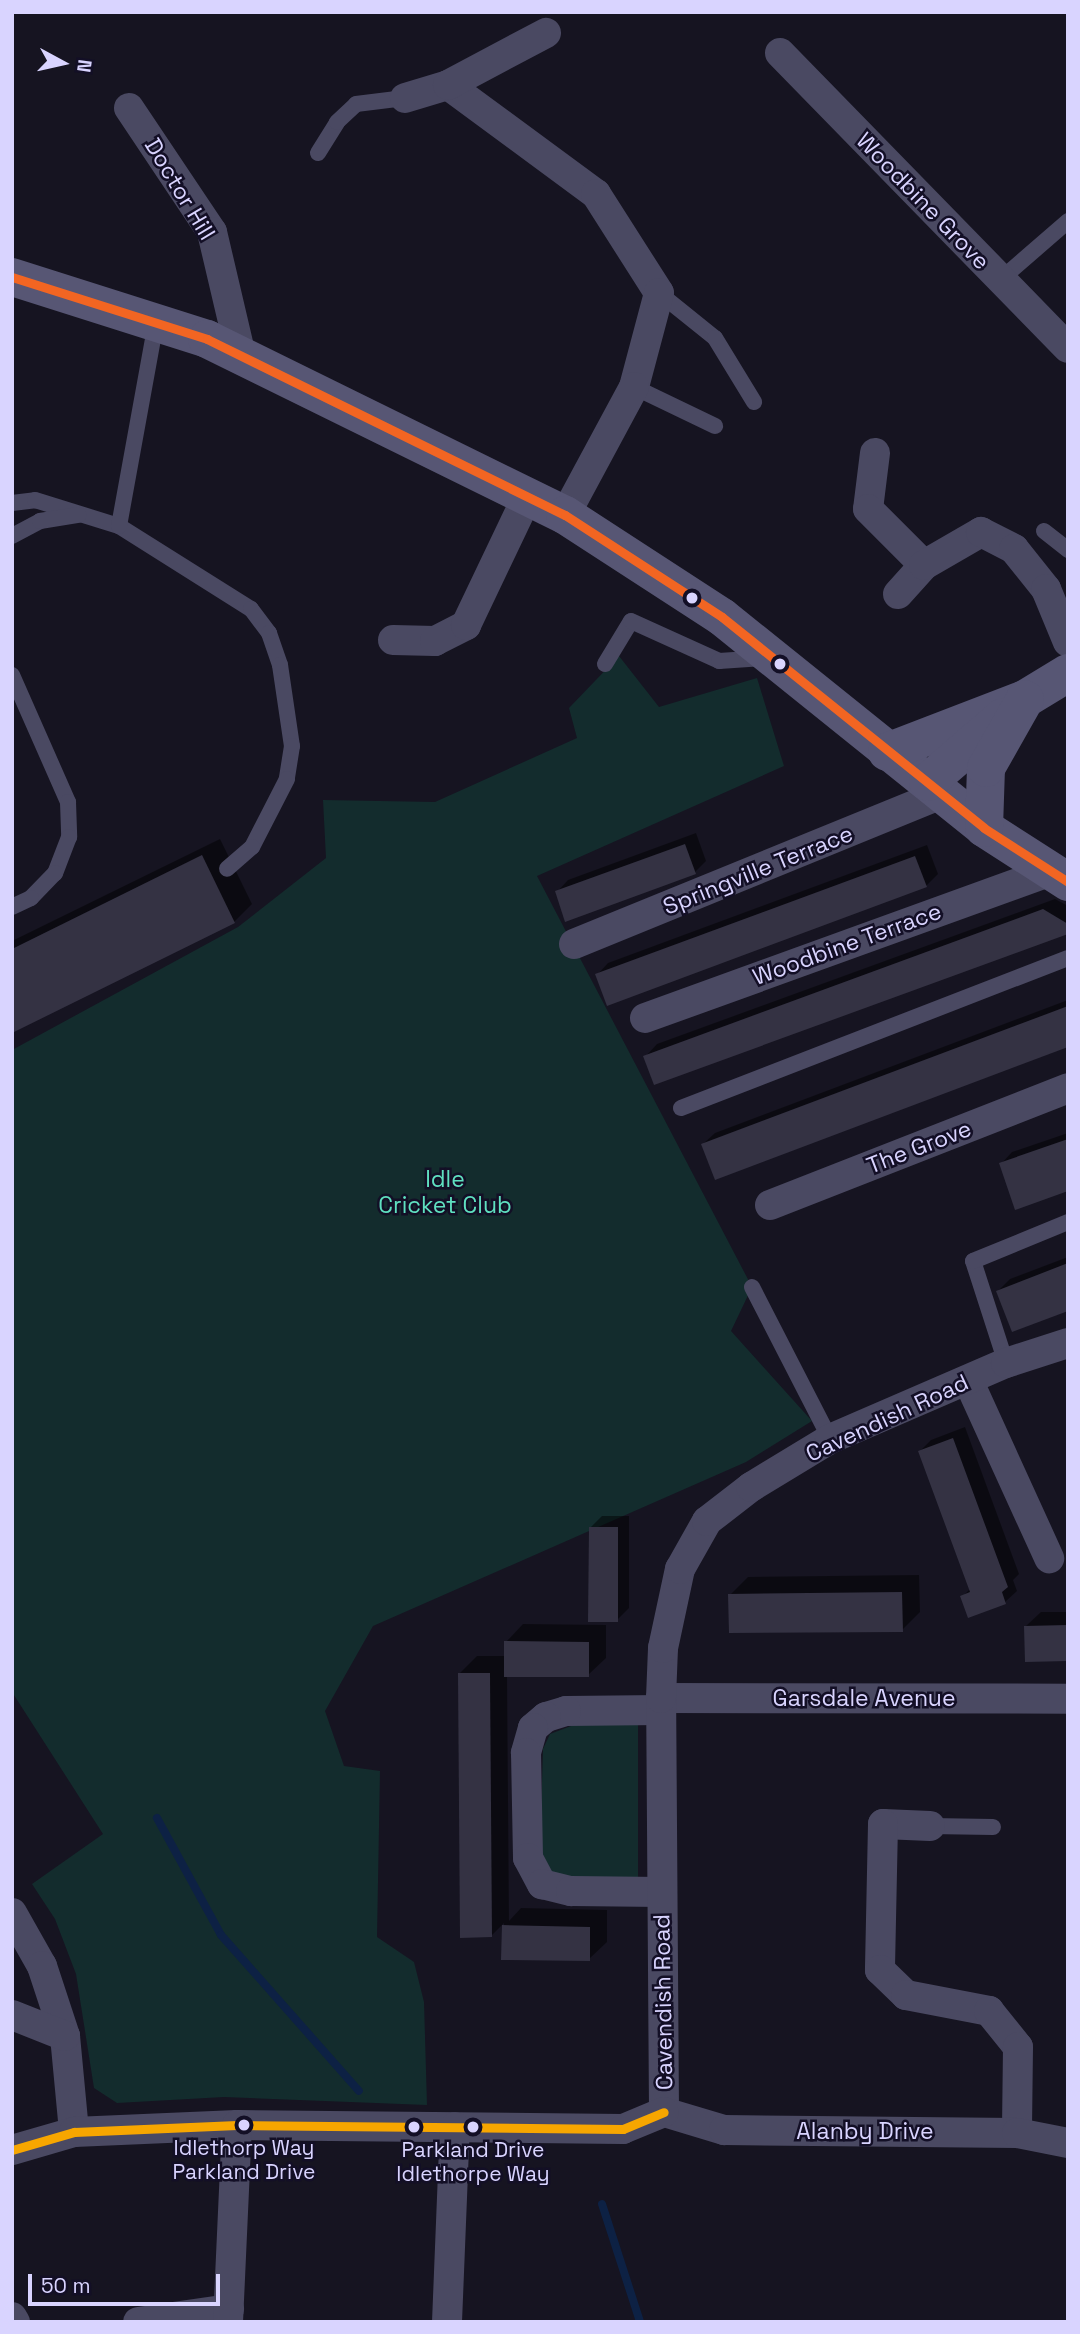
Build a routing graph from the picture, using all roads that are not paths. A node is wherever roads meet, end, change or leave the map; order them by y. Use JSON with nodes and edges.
{"nodes":[{"id":1,"x":546,"y":33,"type":"dead end"},
{"id":2,"x":780,"y":53,"type":"dead end"},
{"id":3,"x":449,"y":85,"type":"junction"},
{"id":4,"x":405,"y":98,"type":"joint"},
{"id":5,"x":129,"y":108,"type":"dead end"},
{"id":6,"x":318,"y":153,"type":"dead end"},
{"id":7,"x":1068,"y":221,"type":"edge"},
{"id":8,"x":12,"y":277,"type":"edge"},
{"id":9,"x":1000,"y":280,"type":"junction"},
{"id":10,"x":659,"y":293,"type":"junction"},
{"id":11,"x":156,"y":320,"type":"junction"},
{"id":12,"x":1068,"y":348,"type":"edge"},
{"id":13,"x":241,"y":356,"type":"junction"},
{"id":14,"x":635,"y":387,"type":"junction"},
{"id":15,"x":754,"y":402,"type":"dead end"},
{"id":16,"x":715,"y":426,"type":"dead end"},
{"id":17,"x":875,"y":453,"type":"dead end"},
{"id":18,"x":528,"y":495,"type":"junction"},
{"id":19,"x":12,"y":503,"type":"edge"},
{"id":20,"x":84,"y":514,"type":"junction"},
{"id":21,"x":565,"y":515,"type":"junction"},
{"id":22,"x":119,"y":526,"type":"junction"},
{"id":23,"x":1044,"y":531,"type":"dead end"},
{"id":24,"x":12,"y":536,"type":"edge"},
{"id":25,"x":1068,"y":550,"type":"edge"},
{"id":26,"x":924,"y":565,"type":"junction"},
{"id":27,"x":898,"y":594,"type":"dead end"},
{"id":28,"x":393,"y":640,"type":"dead end"},
{"id":29,"x":1068,"y":642,"type":"edge"},
{"id":30,"x":773,"y":657,"type":"junction"},
{"id":31,"x":605,"y":664,"type":"dead end"},
{"id":32,"x":1068,"y":673,"type":"edge"},
{"id":33,"x":12,"y":675,"type":"edge"},
{"id":34,"x":1025,"y":699,"type":"junction"},
{"id":35,"x":887,"y":752,"type":"junction"},
{"id":36,"x":935,"y":788,"type":"junction"},
{"id":37,"x":984,"y":828,"type":"junction"},
{"id":38,"x":227,"y":869,"type":"dead end"},
{"id":39,"x":1059,"y":876,"type":"edge"},
{"id":40,"x":12,"y":907,"type":"edge"},
{"id":41,"x":574,"y":944,"type":"dead end"},
{"id":42,"x":1068,"y":958,"type":"edge"},
{"id":43,"x":645,"y":1018,"type":"dead end"},
{"id":44,"x":1068,"y":1088,"type":"edge"},
{"id":45,"x":681,"y":1108,"type":"dead end"},
{"id":46,"x":770,"y":1205,"type":"dead end"},
{"id":47,"x":1068,"y":1222,"type":"edge"},
{"id":48,"x":752,"y":1287,"type":"dead end"},
{"id":49,"x":1068,"y":1343,"type":"edge"},
{"id":50,"x":1006,"y":1363,"type":"junction"},
{"id":51,"x":968,"y":1380,"type":"junction"},
{"id":52,"x":830,"y":1439,"type":"junction"},
{"id":53,"x":1049,"y":1558,"type":"dead end"},
{"id":54,"x":1068,"y":1699,"type":"edge"},
{"id":55,"x":661,"y":1704,"type":"junction"},
{"id":56,"x":930,"y":1826,"type":"joint"},
{"id":57,"x":993,"y":1827,"type":"dead end"},
{"id":58,"x":662,"y":1892,"type":"junction"},
{"id":59,"x":12,"y":1913,"type":"edge"},
{"id":60,"x":12,"y":2015,"type":"edge"},
{"id":61,"x":65,"y":2036,"type":"junction"},
{"id":62,"x":664,"y":2112,"type":"junction"},
{"id":63,"x":237,"y":2125,"type":"junction"},
{"id":64,"x":455,"y":2127,"type":"junction"},
{"id":65,"x":74,"y":2133,"type":"junction"},
{"id":66,"x":1017,"y":2133,"type":"junction"},
{"id":67,"x":1068,"y":2143,"type":"edge"},
{"id":68,"x":12,"y":2150,"type":"edge"},
{"id":69,"x":229,"y":2315,"type":"edge"},
{"id":70,"x":138,"y":2322,"type":"edge"},
{"id":71,"x":447,"y":2322,"type":"edge"}],
"edges":[{"from":1,"to":3,"type":"street"},
{"from":2,"to":9,"type":"street","name":"Woodbine Grove"},
{"from":3,"to":4,"type":"street"},
{"from":3,"to":10,"type":"street"},
{"from":4,"to":6,"type":"lane"},
{"from":5,"to":13,"type":"street","name":"Doctor Hill"},
{"from":7,"to":9,"type":"lane"},
{"from":8,"to":11,"type":"street"},
{"from":9,"to":12,"type":"street","name":"Woodbine Grove"},
{"from":10,"to":14,"type":"street"},
{"from":10,"to":15,"type":"lane"},
{"from":11,"to":13,"type":"street"},
{"from":11,"to":22,"type":"lane"},
{"from":13,"to":18,"type":"street"},
{"from":14,"to":16,"type":"lane"},
{"from":14,"to":21,"type":"street"},
{"from":17,"to":26,"type":"street"},
{"from":18,"to":21,"type":"street"},
{"from":18,"to":28,"type":"street"},
{"from":19,"to":20,"type":"lane"},
{"from":20,"to":22,"type":"lane"},
{"from":20,"to":24,"type":"lane"},
{"from":21,"to":30,"type":"street"},
{"from":22,"to":38,"type":"lane"},
{"from":23,"to":25,"type":"lane"},
{"from":26,"to":27,"type":"street"},
{"from":26,"to":29,"type":"street"},
{"from":30,"to":31,"type":"lane"},
{"from":30,"to":35,"type":"street"},
{"from":32,"to":34,"type":"street"},
{"from":33,"to":40,"type":"lane"},
{"from":34,"to":35,"type":"street"},
{"from":34,"to":36,"type":"street"},
{"from":34,"to":37,"type":"street"},
{"from":35,"to":36,"type":"street"},
{"from":36,"to":37,"type":"street"},
{"from":36,"to":41,"type":"street","name":"Springville Terrace"},
{"from":37,"to":39,"type":"street"},
{"from":39,"to":43,"type":"street","name":"Woodbine Terrace"},
{"from":42,"to":45,"type":"lane"},
{"from":44,"to":46,"type":"street","name":"The Grove"},
{"from":47,"to":50,"type":"lane"},
{"from":48,"to":52,"type":"lane"},
{"from":49,"to":50,"type":"street","name":"Cavendish Road"},
{"from":50,"to":51,"type":"street","name":"Cavendish Road"},
{"from":51,"to":52,"type":"street","name":"Cavendish Road"},
{"from":51,"to":53,"type":"street"},
{"from":52,"to":55,"type":"street","name":"Cavendish Road"},
{"from":54,"to":55,"type":"street","name":"Garsdale Avenue"},
{"from":55,"to":58,"type":"street","name":"Cavendish Road"},
{"from":55,"to":58,"type":"street","name":"Cavendish Road"},
{"from":56,"to":57,"type":"lane"},
{"from":56,"to":66,"type":"street"},
{"from":58,"to":62,"type":"street","name":"Cavendish Road"},
{"from":59,"to":61,"type":"street"},
{"from":60,"to":61,"type":"street"},
{"from":61,"to":65,"type":"street"},
{"from":62,"to":64,"type":"street"},
{"from":62,"to":66,"type":"street","name":"Alanby Drive"},
{"from":63,"to":64,"type":"street"},
{"from":63,"to":65,"type":"street"},
{"from":63,"to":69,"type":"street"},
{"from":64,"to":71,"type":"street"},
{"from":65,"to":68,"type":"street"},
{"from":66,"to":67,"type":"street","name":"Alanby Drive"},
{"from":69,"to":70,"type":"street"}]}
